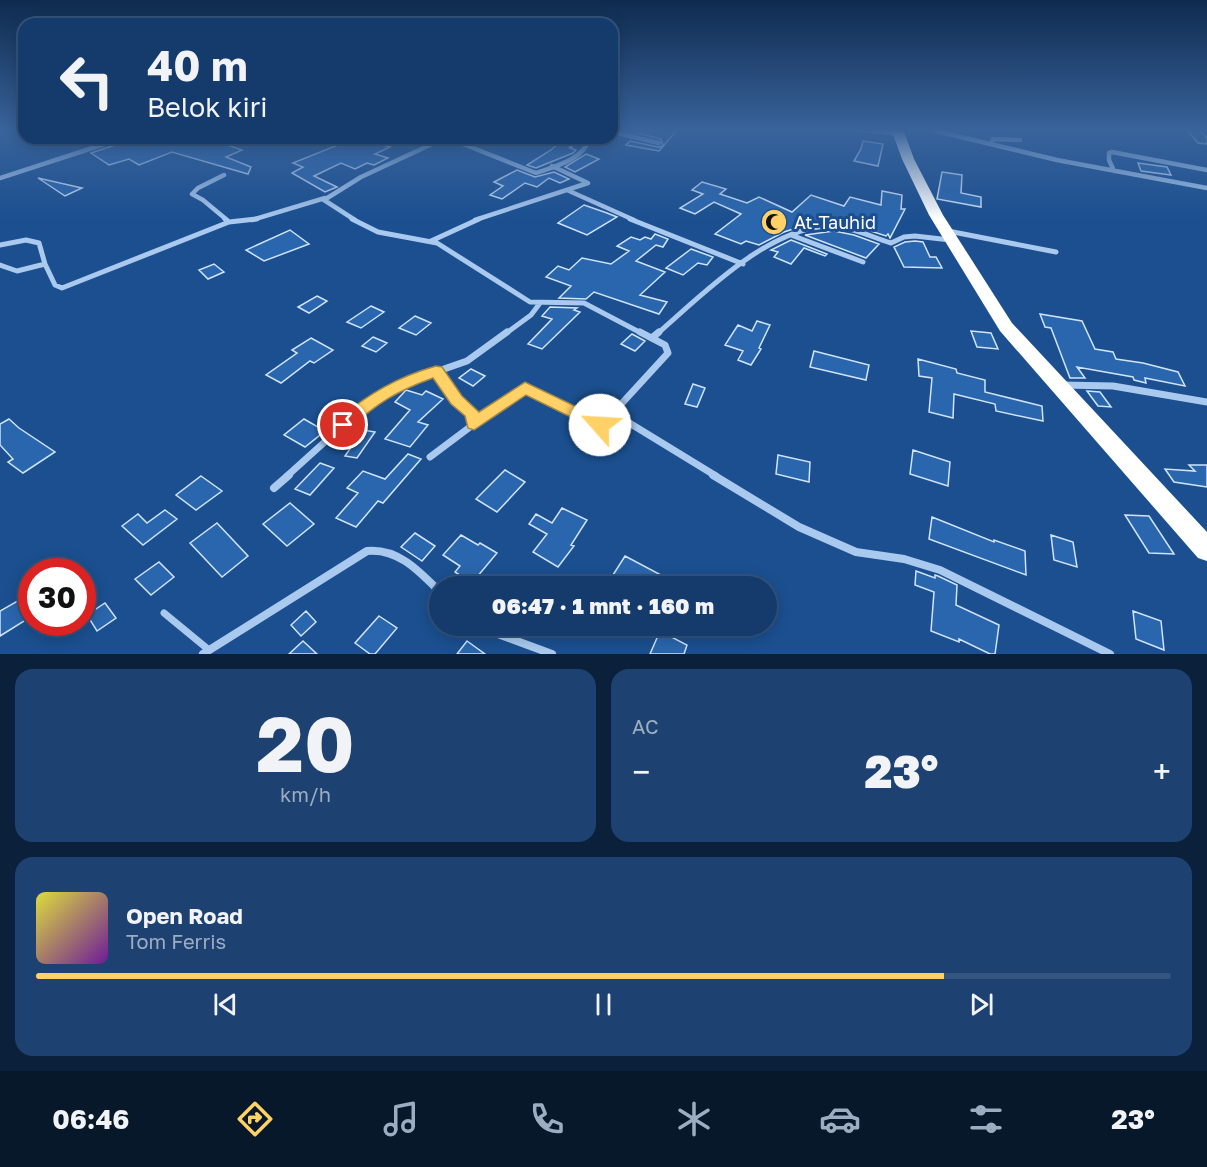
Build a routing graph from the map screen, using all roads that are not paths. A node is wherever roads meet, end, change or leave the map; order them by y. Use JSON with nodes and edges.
{"nodes":[{"id":1,"x":57,"y":160,"type":"edge"},
{"id":2,"x":403,"y":160,"type":"edge"},
{"id":3,"x":502,"y":160,"type":"edge"},
{"id":4,"x":570,"y":160,"type":"edge"},
{"id":5,"x":909,"y":160,"type":"edge"},
{"id":6,"x":1062,"y":160,"type":"edge"},
{"id":7,"x":1109,"y":160,"type":"edge"},
{"id":8,"x":1152,"y":160,"type":"edge"},
{"id":9,"x":552,"y":166,"type":"junction"},
{"id":10,"x":1207,"y":170,"type":"edge"},
{"id":11,"x":1114,"y":171,"type":"junction"},
{"id":12,"x":224,"y":175,"type":"dead end"},
{"id":13,"x":0,"y":178,"type":"edge"},
{"id":14,"x":1207,"y":188,"type":"edge"},
{"id":15,"x":566,"y":190,"type":"junction"},
{"id":16,"x":325,"y":198,"type":"junction"},
{"id":17,"x":229,"y":222,"type":"junction"},
{"id":18,"x":790,"y":235,"type":"junction"},
{"id":19,"x":947,"y":235,"type":"junction"},
{"id":20,"x":431,"y":241,"type":"junction"},
{"id":21,"x":0,"y":245,"type":"edge"},
{"id":22,"x":1056,"y":252,"type":"dead end"},
{"id":23,"x":863,"y":262,"type":"dead end"},
{"id":24,"x":45,"y":264,"type":"junction"},
{"id":25,"x":743,"y":264,"type":"junction"},
{"id":26,"x":0,"y":266,"type":"edge"},
{"id":27,"x":540,"y":303,"type":"junction"},
{"id":28,"x":653,"y":337,"type":"junction"},
{"id":29,"x":436,"y":371,"type":"junction"},
{"id":30,"x":1056,"y":385,"type":"junction"},
{"id":31,"x":1207,"y":402,"type":"edge"},
{"id":32,"x":613,"y":413,"type":"junction"},
{"id":33,"x":474,"y":424,"type":"junction"},
{"id":34,"x":430,"y":457,"type":"dead end"},
{"id":35,"x":274,"y":488,"type":"dead end"},
{"id":36,"x":1207,"y":550,"type":"edge"},
{"id":37,"x":429,"y":581,"type":"edge"},
{"id":38,"x":164,"y":613,"type":"dead end"},
{"id":39,"x":503,"y":636,"type":"edge"},
{"id":40,"x":206,"y":652,"type":"edge"},
{"id":41,"x":552,"y":654,"type":"edge"},
{"id":42,"x":1110,"y":654,"type":"edge"}],
"edges":[{"from":1,"to":13,"type":"street"},
{"from":2,"to":16,"type":"street"},
{"from":3,"to":9,"type":"street"},
{"from":4,"to":9,"type":"street"},
{"from":5,"to":19,"type":"highway"},
{"from":6,"to":11,"type":"street"},
{"from":7,"to":11,"type":"street"},
{"from":8,"to":10,"type":"street"},
{"from":9,"to":15,"type":"street"},
{"from":11,"to":14,"type":"street"},
{"from":12,"to":17,"type":"street"},
{"from":15,"to":20,"type":"street"},
{"from":15,"to":25,"type":"street"},
{"from":16,"to":17,"type":"street"},
{"from":16,"to":20,"type":"street"},
{"from":17,"to":24,"type":"street"},
{"from":18,"to":19,"type":"street"},
{"from":18,"to":23,"type":"street"},
{"from":18,"to":25,"type":"street"},
{"from":19,"to":22,"type":"street"},
{"from":19,"to":30,"type":"highway"},
{"from":20,"to":27,"type":"street"},
{"from":21,"to":24,"type":"street"},
{"from":24,"to":26,"type":"street"},
{"from":25,"to":28,"type":"street"},
{"from":27,"to":28,"type":"street"},
{"from":27,"to":29,"type":"street"},
{"from":28,"to":32,"type":"street"},
{"from":29,"to":33,"type":"street"},
{"from":29,"to":35,"type":"street"},
{"from":30,"to":31,"type":"street"},
{"from":30,"to":36,"type":"highway"},
{"from":32,"to":33,"type":"street"},
{"from":32,"to":42,"type":"street"},
{"from":33,"to":34,"type":"street"},
{"from":37,"to":40,"type":"street"},
{"from":38,"to":40,"type":"lane"},
{"from":39,"to":41,"type":"street"}]}
